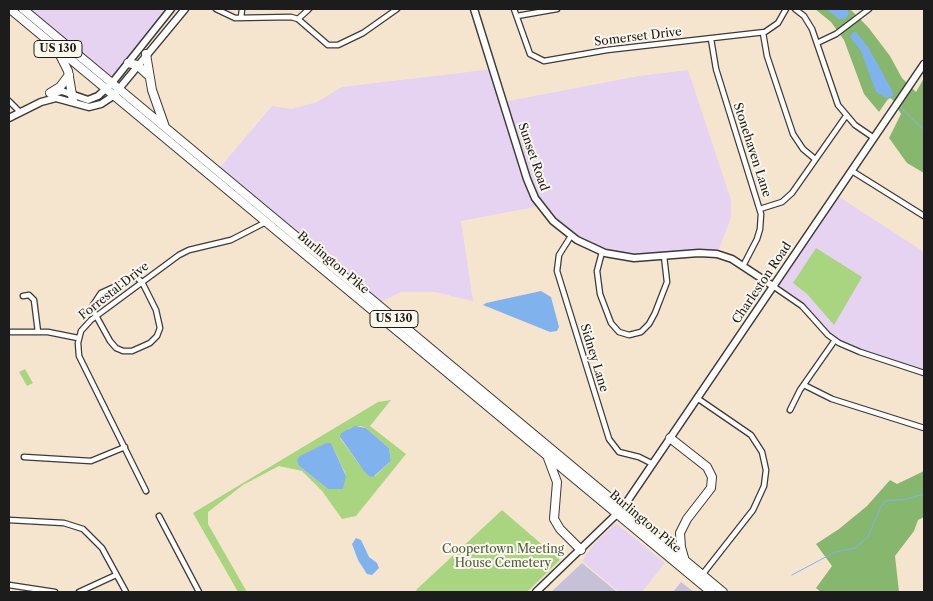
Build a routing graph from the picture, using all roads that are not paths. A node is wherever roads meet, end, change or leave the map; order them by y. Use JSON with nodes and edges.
{"nodes":[{"id":1,"x":10,"y":9,"type":"edge"},
{"id":2,"x":23,"y":9,"type":"edge"},
{"id":3,"x":170,"y":9,"type":"edge"},
{"id":4,"x":185,"y":9,"type":"edge"},
{"id":5,"x":216,"y":9,"type":"edge"},
{"id":6,"x":242,"y":9,"type":"edge"},
{"id":7,"x":309,"y":9,"type":"edge"},
{"id":8,"x":396,"y":9,"type":"edge"},
{"id":9,"x":474,"y":9,"type":"edge"},
{"id":10,"x":514,"y":9,"type":"edge"},
{"id":11,"x":557,"y":9,"type":"edge"},
{"id":12,"x":786,"y":9,"type":"edge"},
{"id":13,"x":795,"y":9,"type":"edge"},
{"id":14,"x":865,"y":10,"type":"edge"},
{"id":15,"x":517,"y":16,"type":"junction"},
{"id":16,"x":241,"y":18,"type":"junction"},
{"id":17,"x":298,"y":19,"type":"junction"},
{"id":18,"x":763,"y":33,"type":"junction"},
{"id":19,"x":711,"y":39,"type":"junction"},
{"id":20,"x":817,"y":43,"type":"junction"},
{"id":21,"x":51,"y":44,"type":"junction"},
{"id":22,"x":146,"y":54,"type":"junction"},
{"id":23,"x":128,"y":63,"type":"junction"},
{"id":24,"x":924,"y":64,"type":"edge"},
{"id":25,"x":137,"y":65,"type":"junction"},
{"id":26,"x":68,"y":75,"type":"junction"},
{"id":27,"x":150,"y":79,"type":"junction"},
{"id":28,"x":109,"y":86,"type":"junction"},
{"id":29,"x":116,"y":92,"type":"junction"},
{"id":30,"x":50,"y":93,"type":"junction"},
{"id":31,"x":72,"y":98,"type":"junction"},
{"id":32,"x":9,"y":100,"type":"edge"},
{"id":33,"x":33,"y":105,"type":"junction"},
{"id":34,"x":20,"y":112,"type":"junction"},
{"id":35,"x":846,"y":116,"type":"junction"},
{"id":36,"x":9,"y":118,"type":"edge"},
{"id":37,"x":166,"y":129,"type":"junction"},
{"id":38,"x":874,"y":138,"type":"junction"},
{"id":39,"x":815,"y":159,"type":"junction"},
{"id":40,"x":852,"y":171,"type":"junction"},
{"id":41,"x":760,"y":209,"type":"junction"},
{"id":42,"x":924,"y":216,"type":"edge"},
{"id":43,"x":266,"y":222,"type":"junction"},
{"id":44,"x":571,"y":236,"type":"junction"},
{"id":45,"x":602,"y":252,"type":"junction"},
{"id":46,"x":664,"y":256,"type":"junction"},
{"id":47,"x":743,"y":266,"type":"junction"},
{"id":48,"x":142,"y":282,"type":"junction"},
{"id":49,"x":773,"y":286,"type":"junction"},
{"id":50,"x":23,"y":296,"type":"dead end"},
{"id":51,"x":96,"y":316,"type":"junction"},
{"id":52,"x":9,"y":332,"type":"edge"},
{"id":53,"x":38,"y":332,"type":"junction"},
{"id":54,"x":78,"y":338,"type":"junction"},
{"id":55,"x":835,"y":340,"type":"junction"},
{"id":56,"x":924,"y":373,"type":"edge"},
{"id":57,"x":804,"y":385,"type":"junction"},
{"id":58,"x":697,"y":398,"type":"junction"},
{"id":59,"x":790,"y":410,"type":"dead end"},
{"id":60,"x":924,"y":428,"type":"edge"},
{"id":61,"x":670,"y":438,"type":"junction"},
{"id":62,"x":125,"y":447,"type":"junction"},
{"id":63,"x":546,"y":454,"type":"junction"},
{"id":64,"x":24,"y":457,"type":"dead end"},
{"id":65,"x":651,"y":463,"type":"junction"},
{"id":66,"x":146,"y":491,"type":"dead end"},
{"id":67,"x":620,"y":512,"type":"junction"},
{"id":68,"x":159,"y":516,"type":"dead end"},
{"id":69,"x":9,"y":520,"type":"edge"},
{"id":70,"x":581,"y":550,"type":"junction"},
{"id":71,"x":685,"y":561,"type":"junction"},
{"id":72,"x":116,"y":575,"type":"junction"},
{"id":73,"x":702,"y":575,"type":"junction"},
{"id":74,"x":9,"y":585,"type":"edge"},
{"id":75,"x":55,"y":592,"type":"edge"},
{"id":76,"x":79,"y":592,"type":"edge"},
{"id":77,"x":126,"y":592,"type":"edge"},
{"id":78,"x":199,"y":592,"type":"edge"},
{"id":79,"x":536,"y":592,"type":"edge"},
{"id":80,"x":712,"y":592,"type":"edge"},
{"id":81,"x":723,"y":592,"type":"edge"}],
"edges":[{"from":1,"to":21,"type":"highway","name":"Burlington Pike","number":"US 130"},
{"from":2,"to":28,"type":"highway","name":"Burlington Pike","number":"US 130"},
{"from":3,"to":23,"type":"street"},
{"from":4,"to":22,"type":"street"},
{"from":5,"to":16,"type":"street"},
{"from":6,"to":16,"type":"street"},
{"from":7,"to":17,"type":"street"},
{"from":8,"to":17,"type":"street"},
{"from":9,"to":44,"type":"street","name":"Sunset Road"},
{"from":10,"to":15,"type":"street","name":"Somerset Drive"},
{"from":11,"to":15,"type":"street"},
{"from":12,"to":18,"type":"street"},
{"from":13,"to":20,"type":"street"},
{"from":14,"to":20,"type":"street"},
{"from":15,"to":19,"type":"street","name":"Somerset Drive"},
{"from":16,"to":17,"type":"street"},
{"from":18,"to":19,"type":"street","name":"Somerset Drive"},
{"from":18,"to":39,"type":"street"},
{"from":19,"to":41,"type":"street","name":"Stonehaven Lane"},
{"from":20,"to":35,"type":"street"},
{"from":21,"to":26,"type":"highway"},
{"from":21,"to":28,"type":"highway","name":"Burlington Pike","number":"US 130"},
{"from":22,"to":25,"type":"street"},
{"from":22,"to":27,"type":"highway"},
{"from":23,"to":25,"type":"highway"},
{"from":23,"to":28,"type":"street"},
{"from":24,"to":38,"type":"street","name":"Charleston Road"},
{"from":25,"to":27,"type":"highway"},
{"from":25,"to":29,"type":"street"},
{"from":26,"to":30,"type":"highway"},
{"from":26,"to":31,"type":"highway"},
{"from":27,"to":37,"type":"highway"},
{"from":28,"to":29,"type":"highway","name":"Burlington Pike","number":"US 130"},
{"from":28,"to":31,"type":"street"},
{"from":29,"to":31,"type":"street"},
{"from":29,"to":37,"type":"highway","name":"Burlington Pike","number":"US 130"},
{"from":29,"to":43,"type":"highway","name":"Burlington Pike","number":"US 130"},
{"from":30,"to":31,"type":"street"},
{"from":30,"to":33,"type":"street"},
{"from":31,"to":33,"type":"street"},
{"from":32,"to":34,"type":"street"},
{"from":33,"to":34,"type":"street"},
{"from":34,"to":36,"type":"street"},
{"from":35,"to":38,"type":"street"},
{"from":35,"to":39,"type":"street"},
{"from":37,"to":67,"type":"highway","name":"Burlington Pike","number":"US 130"},
{"from":38,"to":40,"type":"street","name":"Charleston Road"},
{"from":39,"to":41,"type":"street"},
{"from":40,"to":42,"type":"street"},
{"from":40,"to":49,"type":"street","name":"Charleston Road"},
{"from":41,"to":47,"type":"street","name":"Stonehaven Lane"},
{"from":43,"to":48,"type":"street","name":"Forrestal Drive"},
{"from":43,"to":63,"type":"highway","name":"Burlington Pike","number":"US 130"},
{"from":44,"to":45,"type":"street","name":"Sunset Road"},
{"from":44,"to":65,"type":"street","name":"Sidney Lane"},
{"from":45,"to":46,"type":"street","name":"Sunset Road"},
{"from":45,"to":46,"type":"street"},
{"from":46,"to":47,"type":"street","name":"Sunset Road"},
{"from":47,"to":49,"type":"street","name":"Sunset Road"},
{"from":48,"to":51,"type":"street","name":"Forrestal Drive"},
{"from":48,"to":51,"type":"street"},
{"from":48,"to":51,"type":"street"},
{"from":49,"to":55,"type":"street"},
{"from":49,"to":58,"type":"street","name":"Charleston Road"},
{"from":50,"to":53,"type":"street"},
{"from":51,"to":54,"type":"street","name":"Forrestal Drive"},
{"from":52,"to":53,"type":"street"},
{"from":53,"to":54,"type":"street"},
{"from":54,"to":62,"type":"street","name":"Forrestal Drive"},
{"from":55,"to":56,"type":"street"},
{"from":55,"to":57,"type":"street"},
{"from":57,"to":59,"type":"street"},
{"from":57,"to":60,"type":"street"},
{"from":58,"to":61,"type":"street","name":"Charleston Road"},
{"from":58,"to":73,"type":"street"},
{"from":61,"to":65,"type":"street","name":"Charleston Road"},
{"from":61,"to":71,"type":"highway"},
{"from":62,"to":64,"type":"street"},
{"from":62,"to":66,"type":"street","name":"Forrestal Drive"},
{"from":63,"to":67,"type":"highway","name":"Burlington Pike","number":"US 130"},
{"from":63,"to":70,"type":"highway"},
{"from":65,"to":67,"type":"street","name":"Charleston Road"},
{"from":67,"to":70,"type":"street","name":"Charleston Road"},
{"from":67,"to":71,"type":"highway","name":"Burlington Pike","number":"US 130"},
{"from":67,"to":80,"type":"highway","name":"Burlington Pike","number":"US 130"},
{"from":68,"to":78,"type":"street"},
{"from":69,"to":72,"type":"street"},
{"from":70,"to":79,"type":"street","name":"Charleston Road"},
{"from":71,"to":73,"type":"highway","name":"Burlington Pike","number":"US 130"},
{"from":72,"to":76,"type":"street"},
{"from":72,"to":77,"type":"street"},
{"from":73,"to":81,"type":"highway","name":"Burlington Pike","number":"US 130"},
{"from":74,"to":75,"type":"street"}]}
